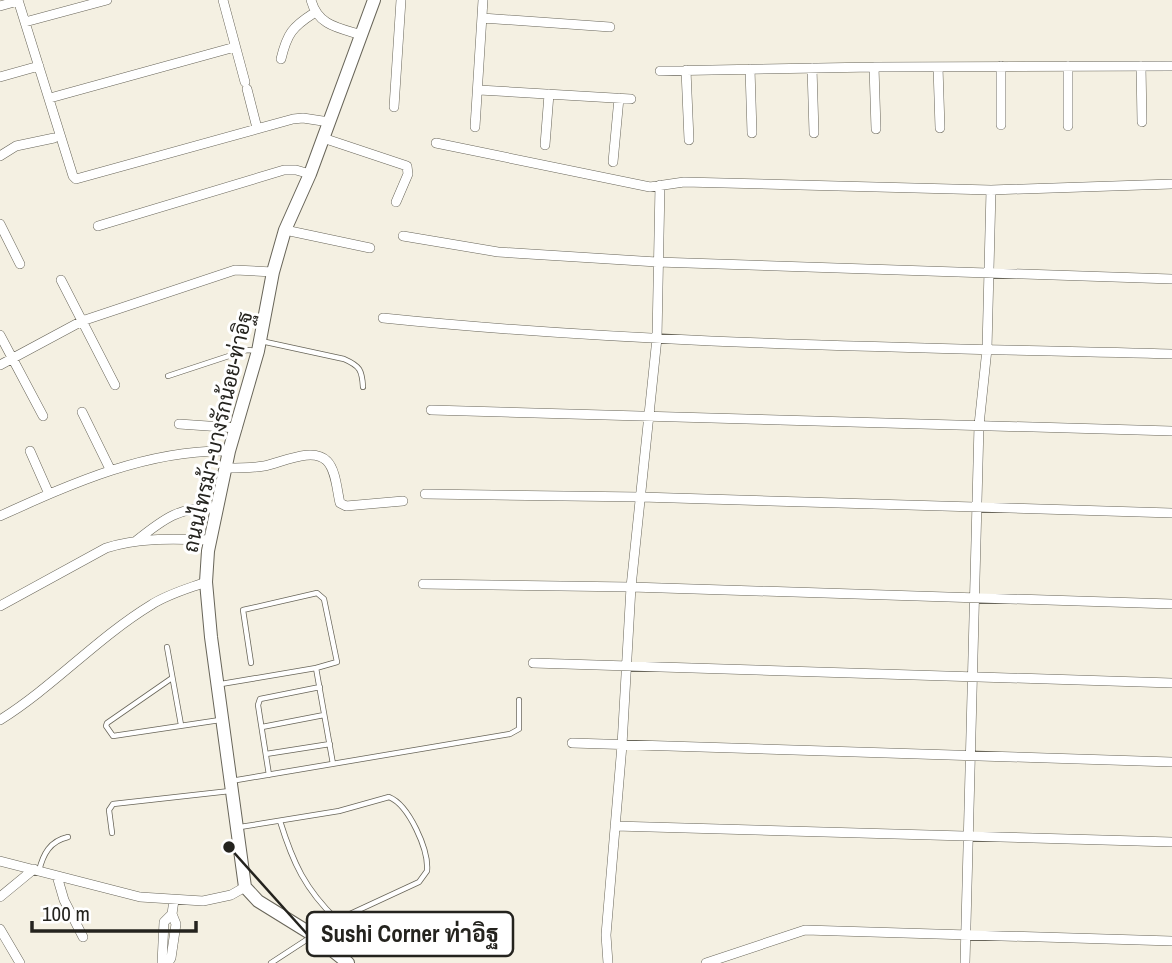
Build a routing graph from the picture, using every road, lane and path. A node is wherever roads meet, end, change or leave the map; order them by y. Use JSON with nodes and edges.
{"nodes":[{"id":1,"x":223,"y":0,"type":"edge"},
{"id":2,"x":311,"y":0,"type":"edge"},
{"id":3,"x":374,"y":0,"type":"edge"},
{"id":4,"x":401,"y":0,"type":"edge"},
{"id":5,"x":483,"y":0,"type":"edge"},
{"id":6,"x":18,"y":1,"type":"edge"},
{"id":7,"x":101,"y":1,"type":"edge"},
{"id":8,"x":0,"y":6,"type":"edge"},
{"id":9,"x":314,"y":13,"type":"junction"},
{"id":10,"x":482,"y":18,"type":"junction"},
{"id":11,"x":25,"y":22,"type":"junction"},
{"id":12,"x":610,"y":27,"type":"dead end"},
{"id":13,"x":362,"y":35,"type":"junction"},
{"id":14,"x":235,"y":47,"type":"junction"},
{"id":15,"x":281,"y":60,"type":"dead end"},
{"id":16,"x":39,"y":66,"type":"junction"},
{"id":17,"x":1001,"y":66,"type":"junction"},
{"id":18,"x":1068,"y":66,"type":"junction"},
{"id":19,"x":1141,"y":66,"type":"junction"},
{"id":20,"x":1172,"y":66,"type":"edge"},
{"id":21,"x":874,"y":67,"type":"junction"},
{"id":22,"x":938,"y":67,"type":"junction"},
{"id":23,"x":813,"y":68,"type":"junction"},
{"id":24,"x":750,"y":69,"type":"junction"},
{"id":25,"x":685,"y":70,"type":"junction"},
{"id":26,"x":660,"y":71,"type":"dead end"},
{"id":27,"x":0,"y":77,"type":"edge"},
{"id":28,"x":479,"y":90,"type":"junction"},
{"id":29,"x":549,"y":94,"type":"junction"},
{"id":30,"x":50,"y":98,"type":"junction"},
{"id":31,"x":619,"y":98,"type":"junction"},
{"id":32,"x":631,"y":99,"type":"dead end"},
{"id":33,"x":394,"y":107,"type":"dead end"},
{"id":34,"x":329,"y":122,"type":"junction"},
{"id":35,"x":1142,"y":122,"type":"dead end"},
{"id":36,"x":1001,"y":125,"type":"dead end"},
{"id":37,"x":1068,"y":126,"type":"dead end"},
{"id":38,"x":475,"y":127,"type":"dead end"},
{"id":39,"x":257,"y":128,"type":"junction"},
{"id":40,"x":940,"y":128,"type":"dead end"},
{"id":41,"x":876,"y":129,"type":"dead end"},
{"id":42,"x":752,"y":133,"type":"dead end"},
{"id":43,"x":814,"y":133,"type":"dead end"},
{"id":44,"x":54,"y":138,"type":"dead end"},
{"id":45,"x":323,"y":138,"type":"junction"},
{"id":46,"x":689,"y":140,"type":"dead end"},
{"id":47,"x":436,"y":143,"type":"dead end"},
{"id":48,"x":545,"y":145,"type":"dead end"},
{"id":49,"x":0,"y":156,"type":"edge"},
{"id":50,"x":613,"y":162,"type":"dead end"},
{"id":51,"x":310,"y":174,"type":"junction"},
{"id":52,"x":1172,"y":184,"type":"edge"},
{"id":53,"x":660,"y":185,"type":"junction"},
{"id":54,"x":991,"y":190,"type":"junction"},
{"id":55,"x":396,"y":202,"type":"dead end"},
{"id":56,"x":0,"y":224,"type":"edge"},
{"id":57,"x":98,"y":226,"type":"dead end"},
{"id":58,"x":285,"y":230,"type":"junction"},
{"id":59,"x":403,"y":236,"type":"dead end"},
{"id":60,"x":370,"y":248,"type":"dead end"},
{"id":61,"x":657,"y":262,"type":"junction"},
{"id":62,"x":20,"y":264,"type":"dead end"},
{"id":63,"x":273,"y":272,"type":"junction"},
{"id":64,"x":989,"y":273,"type":"junction"},
{"id":65,"x":1172,"y":279,"type":"edge"},
{"id":66,"x":61,"y":280,"type":"dead end"},
{"id":67,"x":383,"y":318,"type":"dead end"},
{"id":68,"x":82,"y":321,"type":"junction"},
{"id":69,"x":0,"y":335,"type":"edge"},
{"id":70,"x":657,"y":338,"type":"junction"},
{"id":71,"x":259,"y":346,"type":"junction"},
{"id":72,"x":987,"y":349,"type":"junction"},
{"id":73,"x":1172,"y":354,"type":"edge"},
{"id":74,"x":12,"y":358,"type":"junction"},
{"id":75,"x":0,"y":365,"type":"edge"},
{"id":76,"x":168,"y":376,"type":"dead end"},
{"id":77,"x":115,"y":385,"type":"dead end"},
{"id":78,"x":363,"y":387,"type":"dead end"},
{"id":79,"x":431,"y":410,"type":"dead end"},
{"id":80,"x":82,"y":412,"type":"dead end"},
{"id":81,"x":650,"y":415,"type":"junction"},
{"id":82,"x":43,"y":416,"type":"dead end"},
{"id":83,"x":179,"y":424,"type":"dead end"},
{"id":84,"x":979,"y":425,"type":"junction"},
{"id":85,"x":237,"y":428,"type":"junction"},
{"id":86,"x":1172,"y":431,"type":"edge"},
{"id":87,"x":30,"y":451,"type":"dead end"},
{"id":88,"x":229,"y":451,"type":"junction"},
{"id":89,"x":226,"y":468,"type":"junction"},
{"id":90,"x":110,"y":469,"type":"junction"},
{"id":91,"x":49,"y":494,"type":"junction"},
{"id":92,"x":425,"y":494,"type":"dead end"},
{"id":93,"x":641,"y":497,"type":"junction"},
{"id":94,"x":404,"y":500,"type":"dead end"},
{"id":95,"x":979,"y":507,"type":"junction"},
{"id":96,"x":217,"y":508,"type":"junction"},
{"id":97,"x":1172,"y":513,"type":"edge"},
{"id":98,"x":0,"y":516,"type":"edge"},
{"id":99,"x":211,"y":540,"type":"junction"},
{"id":100,"x":136,"y":541,"type":"junction"},
{"id":101,"x":206,"y":582,"type":"junction"},
{"id":102,"x":423,"y":584,"type":"dead end"},
{"id":103,"x":631,"y":587,"type":"junction"},
{"id":104,"x":976,"y":598,"type":"junction"},
{"id":105,"x":1172,"y":604,"type":"edge"},
{"id":106,"x":0,"y":606,"type":"edge"},
{"id":107,"x":167,"y":648,"type":"dead end"},
{"id":108,"x":251,"y":663,"type":"dead end"},
{"id":109,"x":533,"y":663,"type":"dead end"},
{"id":110,"x":626,"y":666,"type":"junction"},
{"id":111,"x":316,"y":668,"type":"junction"},
{"id":112,"x":973,"y":677,"type":"junction"},
{"id":113,"x":172,"y":678,"type":"junction"},
{"id":114,"x":1172,"y":683,"type":"edge"},
{"id":115,"x":216,"y":685,"type":"junction"},
{"id":116,"x":320,"y":687,"type":"junction"},
{"id":117,"x":519,"y":701,"type":"dead end"},
{"id":118,"x":324,"y":715,"type":"junction"},
{"id":119,"x":0,"y":719,"type":"edge"},
{"id":120,"x":220,"y":720,"type":"junction"},
{"id":121,"x":181,"y":725,"type":"junction"},
{"id":122,"x":262,"y":727,"type":"junction"},
{"id":123,"x":572,"y":743,"type":"dead end"},
{"id":124,"x":330,"y":744,"type":"junction"},
{"id":125,"x":622,"y":745,"type":"junction"},
{"id":126,"x":266,"y":754,"type":"junction"},
{"id":127,"x":971,"y":755,"type":"junction"},
{"id":128,"x":1172,"y":762,"type":"edge"},
{"id":129,"x":333,"y":764,"type":"junction"},
{"id":130,"x":269,"y":775,"type":"junction"},
{"id":131,"x":231,"y":786,"type":"junction"},
{"id":132,"x":280,"y":821,"type":"junction"},
{"id":133,"x":615,"y":826,"type":"junction"},
{"id":134,"x":236,"y":828,"type":"junction"},
{"id":135,"x":112,"y":833,"type":"dead end"},
{"id":136,"x":967,"y":836,"type":"junction"},
{"id":137,"x":68,"y":837,"type":"dead end"},
{"id":138,"x":1172,"y":842,"type":"edge"},
{"id":139,"x":0,"y":861,"type":"edge"},
{"id":140,"x":36,"y":870,"type":"junction"},
{"id":141,"x":57,"y":876,"type":"junction"},
{"id":142,"x":245,"y":887,"type":"junction"},
{"id":143,"x":0,"y":897,"type":"edge"},
{"id":144,"x":174,"y":900,"type":"junction"},
{"id":145,"x":172,"y":914,"type":"junction"},
{"id":146,"x":337,"y":920,"type":"junction"},
{"id":147,"x":0,"y":929,"type":"edge"},
{"id":148,"x":966,"y":933,"type":"junction"},
{"id":149,"x":313,"y":936,"type":"junction"},
{"id":150,"x":83,"y":937,"type":"dead end"},
{"id":151,"x":1172,"y":941,"type":"edge"},
{"id":152,"x":342,"y":961,"type":"edge"},
{"id":153,"x":20,"y":963,"type":"edge"},
{"id":154,"x":162,"y":963,"type":"edge"},
{"id":155,"x":168,"y":963,"type":"edge"},
{"id":156,"x":271,"y":963,"type":"edge"},
{"id":157,"x":608,"y":963,"type":"edge"},
{"id":158,"x":706,"y":963,"type":"edge"},
{"id":159,"x":965,"y":963,"type":"edge"}],
"edges":[{"from":1,"to":14,"type":"street"},
{"from":2,"to":9,"type":"street"},
{"from":3,"to":13,"type":"street","name":"ถนนไทรม้า-บางรักน้อย-ท่าอิฐ"},
{"from":4,"to":33,"type":"street"},
{"from":5,"to":10,"type":"street"},
{"from":6,"to":8,"type":"street"},
{"from":6,"to":11,"type":"street"},
{"from":7,"to":11,"type":"street"},
{"from":9,"to":13,"type":"street"},
{"from":9,"to":15,"type":"street"},
{"from":10,"to":12,"type":"street"},
{"from":10,"to":28,"type":"street"},
{"from":11,"to":16,"type":"street"},
{"from":13,"to":34,"type":"street","name":"ถนนไทรม้า-บางรักน้อย-ท่าอิฐ"},
{"from":14,"to":30,"type":"street"},
{"from":14,"to":39,"type":"street"},
{"from":16,"to":27,"type":"street"},
{"from":16,"to":30,"type":"street"},
{"from":17,"to":18,"type":"street"},
{"from":17,"to":22,"type":"street"},
{"from":17,"to":36,"type":"street"},
{"from":18,"to":19,"type":"street"},
{"from":18,"to":37,"type":"street"},
{"from":19,"to":20,"type":"street"},
{"from":19,"to":35,"type":"street"},
{"from":21,"to":22,"type":"street"},
{"from":21,"to":23,"type":"street"},
{"from":21,"to":41,"type":"street"},
{"from":22,"to":40,"type":"street"},
{"from":23,"to":24,"type":"street"},
{"from":23,"to":43,"type":"street"},
{"from":24,"to":25,"type":"street"},
{"from":24,"to":42,"type":"street"},
{"from":25,"to":26,"type":"street"},
{"from":25,"to":46,"type":"street"},
{"from":28,"to":29,"type":"street"},
{"from":28,"to":38,"type":"street"},
{"from":29,"to":31,"type":"street"},
{"from":29,"to":48,"type":"street"},
{"from":30,"to":39,"type":"street"},
{"from":31,"to":32,"type":"street"},
{"from":31,"to":50,"type":"street"},
{"from":34,"to":39,"type":"street"},
{"from":34,"to":45,"type":"street","name":"ถนนไทรม้า-บางรักน้อย-ท่าอิฐ"},
{"from":44,"to":49,"type":"street"},
{"from":45,"to":51,"type":"street","name":"ถนนไทรม้า-บางรักน้อย-ท่าอิฐ"},
{"from":45,"to":55,"type":"street"},
{"from":47,"to":53,"type":"street"},
{"from":51,"to":57,"type":"street"},
{"from":51,"to":58,"type":"street","name":"ถนนไทรม้า-บางรักน้อย-ท่าอิฐ"},
{"from":52,"to":54,"type":"street"},
{"from":53,"to":54,"type":"street"},
{"from":53,"to":61,"type":"street"},
{"from":54,"to":64,"type":"street"},
{"from":56,"to":62,"type":"street"},
{"from":58,"to":60,"type":"street"},
{"from":58,"to":63,"type":"street","name":"ถนนไทรม้า-บางรักน้อย-ท่าอิฐ"},
{"from":59,"to":61,"type":"street"},
{"from":61,"to":64,"type":"street"},
{"from":61,"to":70,"type":"street"},
{"from":63,"to":68,"type":"street"},
{"from":63,"to":71,"type":"street","name":"ถนนไทรม้า-บางรักน้อย-ท่าอิฐ"},
{"from":64,"to":65,"type":"street"},
{"from":64,"to":72,"type":"street"},
{"from":66,"to":68,"type":"street"},
{"from":67,"to":70,"type":"street"},
{"from":68,"to":74,"type":"street"},
{"from":68,"to":77,"type":"street"},
{"from":69,"to":74,"type":"street"},
{"from":70,"to":72,"type":"street"},
{"from":70,"to":81,"type":"street"},
{"from":71,"to":76,"type":"lane"},
{"from":71,"to":78,"type":"lane"},
{"from":71,"to":85,"type":"street","name":"ถนนไทรม้า-บางรักน้อย-ท่าอิฐ"},
{"from":72,"to":73,"type":"street"},
{"from":72,"to":84,"type":"street"},
{"from":74,"to":75,"type":"street"},
{"from":74,"to":82,"type":"street"},
{"from":79,"to":81,"type":"street"},
{"from":80,"to":90,"type":"street"},
{"from":81,"to":84,"type":"street"},
{"from":81,"to":93,"type":"street"},
{"from":83,"to":85,"type":"street"},
{"from":84,"to":86,"type":"street"},
{"from":84,"to":95,"type":"street"},
{"from":85,"to":88,"type":"street","name":"ถนนไทรม้า-บางรักน้อย-ท่าอิฐ"},
{"from":87,"to":91,"type":"street"},
{"from":88,"to":89,"type":"street","name":"ถนนไทรม้า-บางรักน้อย-ท่าอิฐ"},
{"from":88,"to":90,"type":"street"},
{"from":89,"to":94,"type":"street"},
{"from":89,"to":96,"type":"street","name":"ถนนไทรม้า-บางรักน้อย-ท่าอิฐ"},
{"from":90,"to":91,"type":"street"},
{"from":91,"to":98,"type":"street"},
{"from":92,"to":93,"type":"street"},
{"from":93,"to":95,"type":"street"},
{"from":93,"to":103,"type":"street"},
{"from":95,"to":97,"type":"street"},
{"from":95,"to":104,"type":"street"},
{"from":96,"to":99,"type":"street","name":"ถนนไทรม้า-บางรักน้อย-ท่าอิฐ"},
{"from":96,"to":100,"type":"street"},
{"from":99,"to":100,"type":"street"},
{"from":99,"to":101,"type":"street","name":"ถนนไทรม้า-บางรักน้อย-ท่าอิฐ"},
{"from":100,"to":106,"type":"street"},
{"from":101,"to":115,"type":"street","name":"ถนนไทรม้า-บางรักน้อย-ท่าอิฐ"},
{"from":101,"to":119,"type":"street"},
{"from":102,"to":103,"type":"street"},
{"from":103,"to":104,"type":"street"},
{"from":103,"to":110,"type":"street"},
{"from":104,"to":105,"type":"street"},
{"from":104,"to":112,"type":"street"},
{"from":107,"to":113,"type":"lane"},
{"from":108,"to":111,"type":"lane"},
{"from":109,"to":110,"type":"street"},
{"from":110,"to":112,"type":"street"},
{"from":110,"to":125,"type":"street"},
{"from":111,"to":115,"type":"lane"},
{"from":111,"to":116,"type":"lane"},
{"from":112,"to":114,"type":"street"},
{"from":112,"to":127,"type":"street"},
{"from":113,"to":121,"type":"lane"},
{"from":113,"to":121,"type":"lane"},
{"from":115,"to":120,"type":"street","name":"ถนนไทรม้า-บางรักน้อย-ท่าอิฐ"},
{"from":116,"to":118,"type":"lane"},
{"from":116,"to":122,"type":"lane"},
{"from":117,"to":129,"type":"lane"},
{"from":118,"to":122,"type":"lane"},
{"from":118,"to":124,"type":"lane"},
{"from":120,"to":121,"type":"lane"},
{"from":120,"to":131,"type":"street","name":"ถนนไทรม้า-บางรักน้อย-ท่าอิฐ"},
{"from":122,"to":126,"type":"lane"},
{"from":123,"to":125,"type":"street"},
{"from":124,"to":126,"type":"lane"},
{"from":124,"to":129,"type":"lane"},
{"from":125,"to":127,"type":"street"},
{"from":125,"to":133,"type":"street"},
{"from":126,"to":130,"type":"lane"},
{"from":127,"to":128,"type":"street"},
{"from":127,"to":136,"type":"street"},
{"from":129,"to":130,"type":"lane"},
{"from":130,"to":131,"type":"lane"},
{"from":131,"to":134,"type":"street","name":"ถนนไทรม้า-บางรักน้อย-ท่าอิฐ"},
{"from":131,"to":135,"type":"lane"},
{"from":132,"to":134,"type":"lane"},
{"from":132,"to":146,"type":"lane"},
{"from":132,"to":146,"type":"lane"},
{"from":133,"to":136,"type":"street"},
{"from":133,"to":157,"type":"street"},
{"from":134,"to":142,"type":"street","name":"ถนนไทรม้า-บางรักน้อย-ท่าอิฐ"},
{"from":136,"to":138,"type":"street"},
{"from":136,"to":148,"type":"street"},
{"from":137,"to":140,"type":"lane"},
{"from":139,"to":140,"type":"street"},
{"from":140,"to":141,"type":"street"},
{"from":140,"to":143,"type":"street"},
{"from":141,"to":144,"type":"street"},
{"from":141,"to":150,"type":"street"},
{"from":142,"to":144,"type":"street"},
{"from":142,"to":149,"type":"street"},
{"from":144,"to":145,"type":"street"},
{"from":145,"to":154,"type":"street"},
{"from":145,"to":155,"type":"street"},
{"from":146,"to":149,"type":"lane"},
{"from":147,"to":153,"type":"street"},
{"from":148,"to":151,"type":"street"},
{"from":148,"to":158,"type":"street"},
{"from":148,"to":159,"type":"street"},
{"from":149,"to":152,"type":"street"},
{"from":149,"to":156,"type":"lane"}]}
